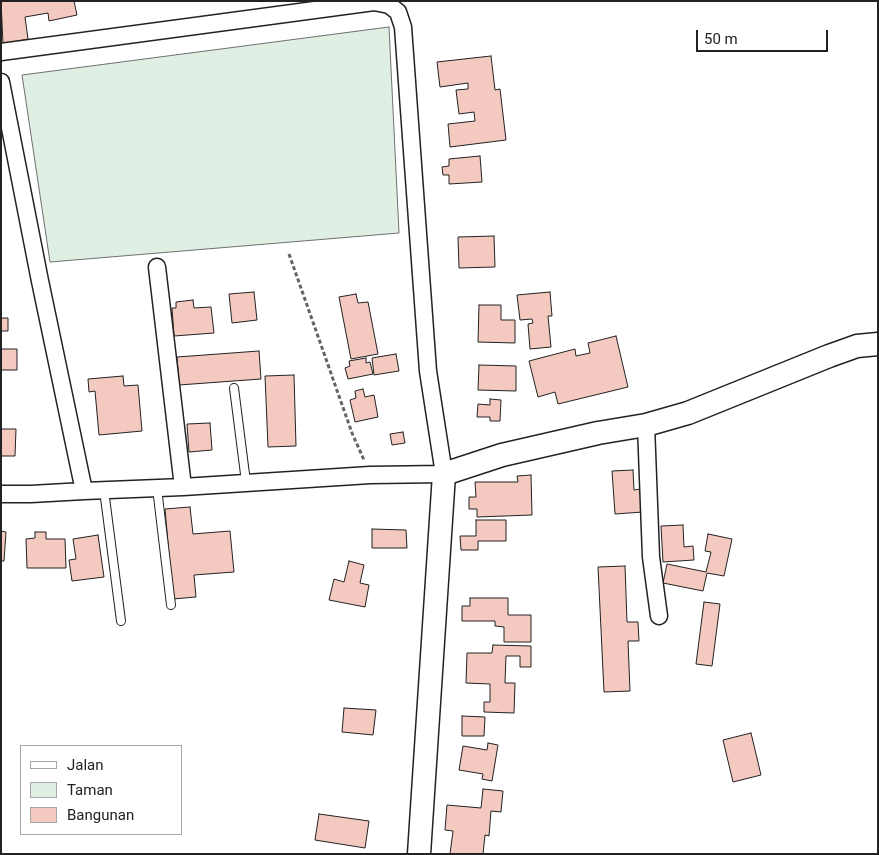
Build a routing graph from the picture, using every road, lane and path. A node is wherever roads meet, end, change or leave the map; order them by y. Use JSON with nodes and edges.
{"nodes":[{"id":1,"x":291,"y":7,"type":"edge"},
{"id":2,"x":1,"y":52,"type":"edge"},
{"id":3,"x":1,"y":82,"type":"edge"},
{"id":4,"x":289,"y":254,"type":"dead end"},
{"id":5,"x":157,"y":267,"type":"dead end"},
{"id":6,"x":878,"y":344,"type":"edge"},
{"id":7,"x":234,"y":388,"type":"dead end"},
{"id":8,"x":646,"y":425,"type":"junction"},
{"id":9,"x":370,"y":474,"type":"junction"},
{"id":10,"x":444,"y":474,"type":"junction"},
{"id":11,"x":246,"y":482,"type":"junction"},
{"id":12,"x":184,"y":487,"type":"junction"},
{"id":13,"x":157,"y":488,"type":"junction"},
{"id":14,"x":104,"y":490,"type":"junction"},
{"id":15,"x":84,"y":491,"type":"junction"},
{"id":16,"x":1,"y":494,"type":"edge"},
{"id":17,"x":171,"y":605,"type":"dead end"},
{"id":18,"x":659,"y":616,"type":"dead end"},
{"id":19,"x":121,"y":621,"type":"dead end"},
{"id":20,"x":419,"y":854,"type":"edge"}],
"edges":[{"from":1,"to":2,"type":"street"},
{"from":1,"to":10,"type":"street"},
{"from":3,"to":15,"type":"street"},
{"from":4,"to":9,"type":"path"},
{"from":5,"to":12,"type":"street"},
{"from":6,"to":8,"type":"street"},
{"from":7,"to":11,"type":"lane"},
{"from":8,"to":10,"type":"street"},
{"from":8,"to":18,"type":"street"},
{"from":9,"to":10,"type":"street"},
{"from":9,"to":11,"type":"street"},
{"from":10,"to":20,"type":"street"},
{"from":11,"to":12,"type":"street"},
{"from":12,"to":13,"type":"street"},
{"from":13,"to":14,"type":"street"},
{"from":13,"to":17,"type":"lane"},
{"from":14,"to":15,"type":"street"},
{"from":14,"to":19,"type":"lane"},
{"from":15,"to":16,"type":"street"}]}
